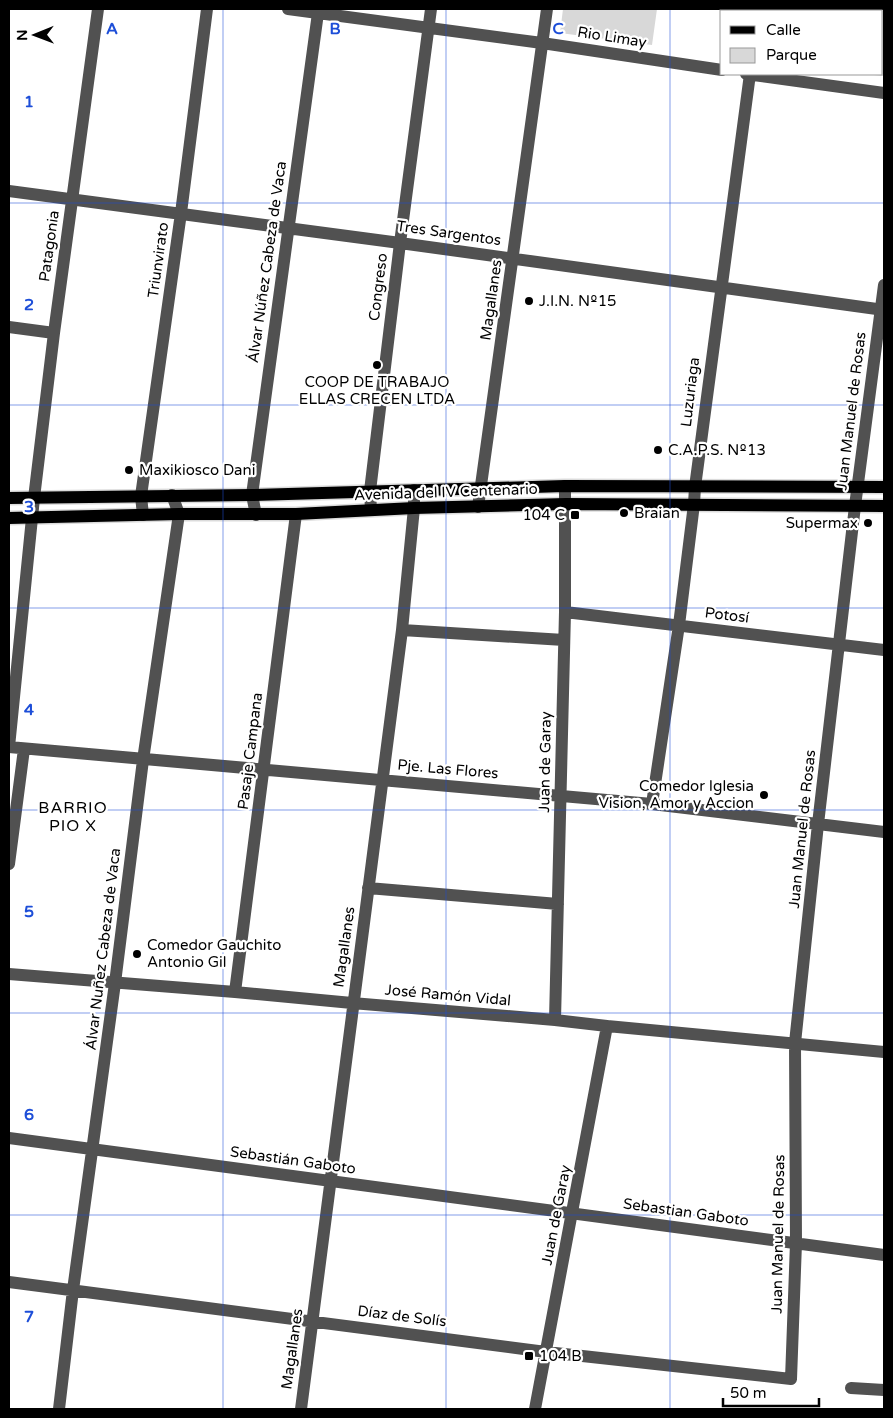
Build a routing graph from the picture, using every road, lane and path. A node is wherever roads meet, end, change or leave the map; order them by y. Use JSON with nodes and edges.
{"nodes":[{"id":1,"x":98,"y":9,"type":"edge"},
{"id":2,"x":207,"y":9,"type":"edge"},
{"id":3,"x":288,"y":9,"type":"edge"},
{"id":4,"x":431,"y":9,"type":"edge"},
{"id":5,"x":547,"y":9,"type":"edge"},
{"id":6,"x":318,"y":13,"type":"junction"},
{"id":7,"x":429,"y":28,"type":"junction"},
{"id":8,"x":542,"y":43,"type":"junction"},
{"id":9,"x":720,"y":70,"type":"edge"},
{"id":10,"x":750,"y":75,"type":"edge"},
{"id":11,"x":757,"y":75,"type":"edge"},
{"id":12,"x":884,"y":93,"type":"edge"},
{"id":13,"x":9,"y":191,"type":"edge"},
{"id":14,"x":72,"y":200,"type":"junction"},
{"id":15,"x":181,"y":214,"type":"junction"},
{"id":16,"x":288,"y":228,"type":"junction"},
{"id":17,"x":400,"y":243,"type":"junction"},
{"id":18,"x":513,"y":258,"type":"junction"},
{"id":19,"x":884,"y":285,"type":"edge"},
{"id":20,"x":720,"y":288,"type":"junction"},
{"id":21,"x":883,"y":310,"type":"edge"},
{"id":22,"x":9,"y":327,"type":"edge"},
{"id":23,"x":54,"y":333,"type":"junction"},
{"id":24,"x":565,"y":486,"type":"junction"},
{"id":25,"x":695,"y":487,"type":"junction"},
{"id":26,"x":858,"y":487,"type":"junction"},
{"id":27,"x":884,"y":487,"type":"edge"},
{"id":28,"x":482,"y":488,"type":"junction"},
{"id":29,"x":414,"y":490,"type":"junction"},
{"id":30,"x":370,"y":491,"type":"junction"},
{"id":31,"x":172,"y":495,"type":"junction"},
{"id":32,"x":252,"y":495,"type":"junction"},
{"id":33,"x":141,"y":496,"type":"junction"},
{"id":34,"x":9,"y":498,"type":"edge"},
{"id":35,"x":34,"y":498,"type":"junction"},
{"id":36,"x":566,"y":504,"type":"junction"},
{"id":37,"x":694,"y":504,"type":"junction"},
{"id":38,"x":855,"y":506,"type":"junction"},
{"id":39,"x":884,"y":506,"type":"edge"},
{"id":40,"x":478,"y":507,"type":"junction"},
{"id":41,"x":414,"y":508,"type":"junction"},
{"id":42,"x":371,"y":510,"type":"junction"},
{"id":43,"x":179,"y":514,"type":"junction"},
{"id":44,"x":296,"y":514,"type":"junction"},
{"id":45,"x":256,"y":515,"type":"junction"},
{"id":46,"x":143,"y":516,"type":"junction"},
{"id":47,"x":9,"y":518,"type":"edge"},
{"id":48,"x":32,"y":518,"type":"junction"},
{"id":49,"x":565,"y":612,"type":"junction"},
{"id":50,"x":679,"y":625,"type":"junction"},
{"id":51,"x":402,"y":630,"type":"junction"},
{"id":52,"x":564,"y":640,"type":"junction"},
{"id":53,"x":839,"y":645,"type":"junction"},
{"id":54,"x":14,"y":649,"type":"edge"},
{"id":55,"x":884,"y":650,"type":"edge"},
{"id":56,"x":9,"y":747,"type":"edge"},
{"id":57,"x":24,"y":749,"type":"junction"},
{"id":58,"x":143,"y":760,"type":"junction"},
{"id":59,"x":264,"y":770,"type":"junction"},
{"id":60,"x":382,"y":780,"type":"junction"},
{"id":61,"x":560,"y":795,"type":"junction"},
{"id":62,"x":652,"y":804,"type":"junction"},
{"id":63,"x":818,"y":824,"type":"junction"},
{"id":64,"x":884,"y":832,"type":"edge"},
{"id":65,"x":9,"y":864,"type":"edge"},
{"id":66,"x":368,"y":888,"type":"junction"},
{"id":67,"x":558,"y":904,"type":"junction"},
{"id":68,"x":9,"y":974,"type":"edge"},
{"id":69,"x":115,"y":983,"type":"junction"},
{"id":70,"x":235,"y":992,"type":"junction"},
{"id":71,"x":352,"y":1003,"type":"junction"},
{"id":72,"x":555,"y":1020,"type":"junction"},
{"id":73,"x":607,"y":1026,"type":"junction"},
{"id":74,"x":795,"y":1043,"type":"junction"},
{"id":75,"x":884,"y":1052,"type":"edge"},
{"id":76,"x":9,"y":1138,"type":"edge"},
{"id":77,"x":92,"y":1149,"type":"junction"},
{"id":78,"x":331,"y":1182,"type":"junction"},
{"id":79,"x":573,"y":1213,"type":"junction"},
{"id":80,"x":796,"y":1244,"type":"junction"},
{"id":81,"x":884,"y":1255,"type":"edge"},
{"id":82,"x":9,"y":1282,"type":"edge"},
{"id":83,"x":73,"y":1290,"type":"junction"},
{"id":84,"x":312,"y":1321,"type":"junction"},
{"id":85,"x":546,"y":1352,"type":"junction"},
{"id":86,"x":791,"y":1379,"type":"joint"},
{"id":87,"x":851,"y":1388,"type":"dead end"},
{"id":88,"x":884,"y":1390,"type":"edge"},
{"id":89,"x":59,"y":1409,"type":"edge"},
{"id":90,"x":301,"y":1409,"type":"edge"},
{"id":91,"x":535,"y":1409,"type":"edge"}],
"edges":[{"from":1,"to":14,"type":"street","name":"Patagonia"},
{"from":2,"to":15,"type":"street","name":"Triunvirato"},
{"from":3,"to":6,"type":"street","name":"Rio Limay"},
{"from":4,"to":7,"type":"street","name":"Congreso"},
{"from":5,"to":8,"type":"street","name":"Magallanes"},
{"from":6,"to":7,"type":"street","name":"Rio Limay"},
{"from":6,"to":16,"type":"street","name":"Álvar Núñez Cabeza de Vaca"},
{"from":7,"to":8,"type":"street","name":"Rio Limay"},
{"from":7,"to":17,"type":"street","name":"Congreso"},
{"from":8,"to":9,"type":"street","name":"Rio Limay"},
{"from":8,"to":18,"type":"street","name":"Magallanes"},
{"from":10,"to":20,"type":"street","name":"Luzuriaga"},
{"from":11,"to":12,"type":"street"},
{"from":13,"to":14,"type":"street","name":"Tres Sargentos"},
{"from":14,"to":15,"type":"street","name":"Tres Sargentos"},
{"from":14,"to":23,"type":"street","name":"Patagonia"},
{"from":15,"to":16,"type":"street","name":"Tres Sargentos"},
{"from":15,"to":33,"type":"street","name":"Triunvirato"},
{"from":16,"to":17,"type":"street","name":"Tres Sargentos"},
{"from":16,"to":32,"type":"street","name":"Álvar Núñez Cabeza de Vaca"},
{"from":17,"to":18,"type":"street","name":"Tres Sargentos"},
{"from":17,"to":30,"type":"street","name":"Congreso"},
{"from":18,"to":20,"type":"street","name":"Tres Sargentos"},
{"from":18,"to":28,"type":"street","name":"Magallanes"},
{"from":19,"to":21,"type":"street","name":"Juan Manuel de Rosas"},
{"from":20,"to":21,"type":"street","name":"Tres Sargentos"},
{"from":20,"to":25,"type":"street","name":"Luzuriaga"},
{"from":21,"to":26,"type":"street","name":"Juan Manuel de Rosas"},
{"from":22,"to":23,"type":"street"},
{"from":23,"to":35,"type":"street","name":"Patagonia"},
{"from":24,"to":25,"type":"main road","name":"Avenida del IV Centenario"},
{"from":24,"to":28,"type":"main road","name":"Avenida del IV Centenario"},
{"from":24,"to":36,"type":"street","name":"Juan de Garay"},
{"from":25,"to":26,"type":"main road","name":"Avenida del IV Centenario"},
{"from":25,"to":37,"type":"street","name":"Luzuriaga"},
{"from":26,"to":27,"type":"main road","name":"Avenida del IV Centenario"},
{"from":26,"to":38,"type":"street","name":"Juan Manuel de Rosas"},
{"from":28,"to":29,"type":"main road","name":"Avenida del IV Centenario"},
{"from":28,"to":40,"type":"street","name":"Magallanes"},
{"from":29,"to":30,"type":"main road","name":"Avenida del IV Centenario"},
{"from":29,"to":41,"type":"street","name":"Magallanes"},
{"from":30,"to":32,"type":"main road","name":"Avenida del IV Centenario"},
{"from":30,"to":42,"type":"street","name":"Congreso"},
{"from":31,"to":32,"type":"main road","name":"Avenida del IV Centenario"},
{"from":31,"to":33,"type":"main road","name":"Avenida del IV Centenario"},
{"from":31,"to":43,"type":"street","name":"Álvar Nuñez Cabeza de Vaca"},
{"from":32,"to":45,"type":"street","name":"Álvar Núñez Cabeza de Vaca"},
{"from":33,"to":35,"type":"main road","name":"Avenida del IV Centenario"},
{"from":33,"to":46,"type":"street","name":"Triunvirato"},
{"from":34,"to":35,"type":"main road","name":"Avenida del IV Centenario"},
{"from":35,"to":48,"type":"street","name":"Patagonia"},
{"from":36,"to":37,"type":"main road","name":"Avenida del IV Centenario"},
{"from":36,"to":40,"type":"main road","name":"Avenida del IV Centenario"},
{"from":36,"to":49,"type":"street","name":"Juan de Garay"},
{"from":37,"to":38,"type":"main road","name":"Avenida del IV Centenario"},
{"from":37,"to":50,"type":"street","name":"Luzuriaga"},
{"from":38,"to":39,"type":"main road","name":"Avenida del IV Centenario"},
{"from":38,"to":53,"type":"street","name":"Juan Manuel de Rosas"},
{"from":40,"to":41,"type":"main road","name":"Avenida del IV Centenario"},
{"from":41,"to":42,"type":"main road","name":"Avenida del IV Centenario"},
{"from":41,"to":51,"type":"street","name":"Magallanes"},
{"from":42,"to":44,"type":"main road","name":"Avenida del IV Centenario"},
{"from":43,"to":45,"type":"main road","name":"Avenida del IV Centenario"},
{"from":43,"to":46,"type":"main road","name":"Avenida del IV Centenario"},
{"from":43,"to":58,"type":"street","name":"Álvar Nuñez Cabeza de Vaca"},
{"from":44,"to":45,"type":"main road","name":"Avenida del IV Centenario"},
{"from":44,"to":59,"type":"street","name":"Pasaje Campana"},
{"from":46,"to":48,"type":"main road","name":"Avenida del IV Centenario"},
{"from":47,"to":48,"type":"main road","name":"Avenida del IV Centenario"},
{"from":48,"to":54,"type":"street","name":"Patagonia"},
{"from":49,"to":50,"type":"street","name":"Potosí"},
{"from":49,"to":52,"type":"street","name":"Juan de Garay"},
{"from":50,"to":53,"type":"street","name":"Potosí"},
{"from":50,"to":62,"type":"street","name":"Luzuriaga"},
{"from":51,"to":52,"type":"street"},
{"from":51,"to":60,"type":"street","name":"Magallanes"},
{"from":52,"to":61,"type":"street","name":"Juan de Garay"},
{"from":53,"to":55,"type":"street","name":"Potosí"},
{"from":53,"to":63,"type":"street","name":"Juan Manuel de Rosas"},
{"from":54,"to":56,"type":"street","name":"Patagonia"},
{"from":56,"to":57,"type":"street","name":"Pje. Las Flores"},
{"from":57,"to":58,"type":"street","name":"Pje. Las Flores"},
{"from":57,"to":65,"type":"street"},
{"from":58,"to":59,"type":"street","name":"Pje. Las Flores"},
{"from":58,"to":69,"type":"street","name":"Álvar Nuñez Cabeza de Vaca"},
{"from":59,"to":60,"type":"street","name":"Pje. Las Flores"},
{"from":59,"to":70,"type":"street","name":"Pasaje Campana"},
{"from":60,"to":61,"type":"street","name":"Pje. Las Flores"},
{"from":60,"to":66,"type":"street","name":"Magallanes"},
{"from":61,"to":62,"type":"street","name":"Pje. Las Flores"},
{"from":61,"to":67,"type":"street","name":"Juan de Garay"},
{"from":62,"to":63,"type":"street","name":"Pje. Las Flores"},
{"from":63,"to":64,"type":"street","name":"Pje. Las Flores"},
{"from":63,"to":74,"type":"street","name":"Juan Manuel de Rosas"},
{"from":66,"to":67,"type":"street"},
{"from":66,"to":71,"type":"street","name":"Magallanes"},
{"from":67,"to":72,"type":"street","name":"Juan de Garay"},
{"from":68,"to":69,"type":"street","name":"José Ramón Vidal"},
{"from":69,"to":70,"type":"street","name":"José Ramón Vidal"},
{"from":69,"to":77,"type":"street","name":"Álvar Nuñez Cabeza de Vaca"},
{"from":70,"to":71,"type":"street","name":"José Ramón Vidal"},
{"from":71,"to":72,"type":"street","name":"José Ramón Vidal"},
{"from":71,"to":78,"type":"street","name":"Magallanes"},
{"from":72,"to":73,"type":"street","name":"José Ramón Vidal"},
{"from":73,"to":74,"type":"street","name":"José Ramón Vidal"},
{"from":73,"to":79,"type":"street","name":"Juan de Garay"},
{"from":74,"to":75,"type":"street","name":"José Ramón Vidal"},
{"from":74,"to":80,"type":"street","name":"Juan Manuel de Rosas"},
{"from":76,"to":77,"type":"street","name":"Sebastián Gaboto"},
{"from":77,"to":78,"type":"street","name":"Sebastián Gaboto"},
{"from":77,"to":83,"type":"street","name":"Álvar Nuñez Cabeza de Vaca"},
{"from":78,"to":79,"type":"street","name":"Sebastián Gaboto"},
{"from":78,"to":84,"type":"street","name":"Magallanes"},
{"from":79,"to":80,"type":"street","name":"Sebastian Gaboto"},
{"from":79,"to":85,"type":"street","name":"Juan de Garay"},
{"from":80,"to":81,"type":"street","name":"Sebastian Gaboto"},
{"from":80,"to":86,"type":"street","name":"Juan Manuel de Rosas"},
{"from":82,"to":83,"type":"street","name":"Díaz de Solís"},
{"from":83,"to":84,"type":"street","name":"Díaz de Solís"},
{"from":83,"to":89,"type":"street","name":"Álvar Nuñez Cabeza de Vaca"},
{"from":84,"to":85,"type":"street","name":"Díaz de Solís"},
{"from":84,"to":90,"type":"street","name":"Magallanes"},
{"from":85,"to":86,"type":"street","name":"Díaz de Solís"},
{"from":85,"to":91,"type":"street","name":"Juan de Garay"},
{"from":87,"to":88,"type":"street"}]}
